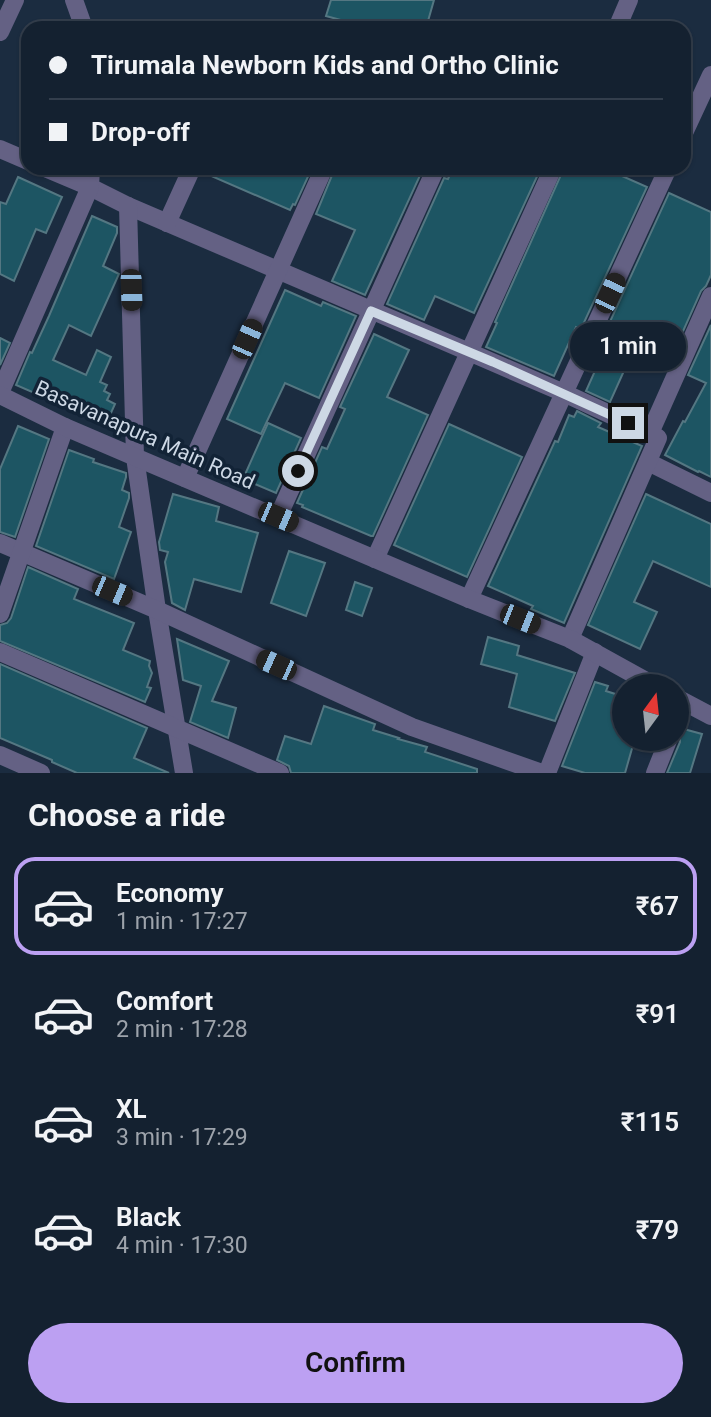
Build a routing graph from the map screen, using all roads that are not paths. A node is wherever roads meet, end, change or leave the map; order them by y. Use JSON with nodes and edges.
{"nodes":[{"id":1,"x":15,"y":0,"type":"edge"},
{"id":2,"x":74,"y":0,"type":"edge"},
{"id":3,"x":629,"y":0,"type":"edge"},
{"id":4,"x":82,"y":21,"type":"edge"},
{"id":5,"x":620,"y":21,"type":"edge"},
{"id":6,"x":0,"y":32,"type":"edge"},
{"id":7,"x":711,"y":75,"type":"edge"},
{"id":8,"x":691,"y":118,"type":"edge"},
{"id":9,"x":0,"y":149,"type":"edge"},
{"id":10,"x":21,"y":158,"type":"edge"},
{"id":11,"x":62,"y":175,"type":"edge"},
{"id":12,"x":91,"y":175,"type":"edge"},
{"id":13,"x":189,"y":175,"type":"edge"},
{"id":14,"x":321,"y":175,"type":"edge"},
{"id":15,"x":433,"y":175,"type":"edge"},
{"id":16,"x":550,"y":175,"type":"edge"},
{"id":17,"x":665,"y":175,"type":"edge"},
{"id":18,"x":90,"y":187,"type":"junction"},
{"id":19,"x":128,"y":206,"type":"junction"},
{"id":20,"x":167,"y":223,"type":"junction"},
{"id":21,"x":278,"y":270,"type":"junction"},
{"id":22,"x":711,"y":296,"type":"edge"},
{"id":23,"x":371,"y":311,"type":"junction"},
{"id":24,"x":469,"y":352,"type":"junction"},
{"id":25,"x":564,"y":393,"type":"junction"},
{"id":26,"x":0,"y":394,"type":"edge"},
{"id":27,"x":65,"y":427,"type":"junction"},
{"id":28,"x":650,"y":433,"type":"junction"},
{"id":29,"x":135,"y":457,"type":"junction"},
{"id":30,"x":648,"y":462,"type":"junction"},
{"id":31,"x":185,"y":478,"type":"junction"},
{"id":32,"x":711,"y":493,"type":"edge"},
{"id":33,"x":278,"y":517,"type":"junction"},
{"id":34,"x":0,"y":543,"type":"edge"},
{"id":35,"x":22,"y":553,"type":"junction"},
{"id":36,"x":375,"y":559,"type":"junction"},
{"id":37,"x":469,"y":599,"type":"junction"},
{"id":38,"x":157,"y":610,"type":"junction"},
{"id":39,"x":0,"y":614,"type":"edge"},
{"id":40,"x":570,"y":639,"type":"junction"},
{"id":41,"x":0,"y":652,"type":"edge"},
{"id":42,"x":595,"y":652,"type":"junction"},
{"id":43,"x":634,"y":674,"type":"edge"},
{"id":44,"x":690,"y":709,"type":"edge"},
{"id":45,"x":711,"y":716,"type":"edge"},
{"id":46,"x":176,"y":728,"type":"junction"},
{"id":47,"x":664,"y":751,"type":"edge"},
{"id":48,"x":0,"y":755,"type":"edge"},
{"id":49,"x":41,"y":773,"type":"edge"},
{"id":50,"x":184,"y":773,"type":"edge"},
{"id":51,"x":280,"y":773,"type":"edge"},
{"id":52,"x":544,"y":773,"type":"edge"},
{"id":53,"x":655,"y":773,"type":"edge"}],
"edges":[{"from":1,"to":6,"type":"street"},
{"from":2,"to":4,"type":"street"},
{"from":3,"to":5,"type":"street"},
{"from":7,"to":8,"type":"street"},
{"from":9,"to":10,"type":"street"},
{"from":11,"to":18,"type":"street"},
{"from":12,"to":18,"type":"street"},
{"from":13,"to":20,"type":"street"},
{"from":14,"to":21,"type":"street"},
{"from":15,"to":23,"type":"street"},
{"from":16,"to":24,"type":"street"},
{"from":17,"to":25,"type":"street"},
{"from":18,"to":19,"type":"street"},
{"from":18,"to":26,"type":"street"},
{"from":19,"to":20,"type":"street"},
{"from":19,"to":29,"type":"street"},
{"from":20,"to":21,"type":"street"},
{"from":21,"to":23,"type":"street"},
{"from":21,"to":31,"type":"street"},
{"from":22,"to":28,"type":"street"},
{"from":23,"to":24,"type":"street"},
{"from":23,"to":33,"type":"street"},
{"from":24,"to":25,"type":"street"},
{"from":24,"to":36,"type":"street"},
{"from":25,"to":28,"type":"street"},
{"from":25,"to":37,"type":"street"},
{"from":26,"to":27,"type":"street","name":"Basavanapura Main Road"},
{"from":27,"to":29,"type":"street","name":"Basavanapura Main Road"},
{"from":27,"to":35,"type":"street"},
{"from":28,"to":30,"type":"street"},
{"from":29,"to":31,"type":"street","name":"Basavanapura Main Road"},
{"from":29,"to":38,"type":"street"},
{"from":30,"to":32,"type":"street"},
{"from":30,"to":40,"type":"street"},
{"from":31,"to":33,"type":"street","name":"Basavanapura Main Road"},
{"from":33,"to":36,"type":"street","name":"Basavanapura Main Road"},
{"from":34,"to":35,"type":"street"},
{"from":35,"to":38,"type":"street"},
{"from":35,"to":39,"type":"street"},
{"from":36,"to":37,"type":"street","name":"Basavanapura Main Road"},
{"from":37,"to":40,"type":"street","name":"Basavanapura Main Road"},
{"from":38,"to":46,"type":"street"},
{"from":38,"to":52,"type":"street"},
{"from":40,"to":42,"type":"street","name":"Basavanapura Main Road"},
{"from":41,"to":46,"type":"street"},
{"from":42,"to":43,"type":"street","name":"Basavanapura Main Road"},
{"from":42,"to":52,"type":"street"},
{"from":44,"to":45,"type":"street"},
{"from":46,"to":50,"type":"street"},
{"from":46,"to":51,"type":"street"},
{"from":47,"to":53,"type":"street"},
{"from":48,"to":49,"type":"street"}]}
